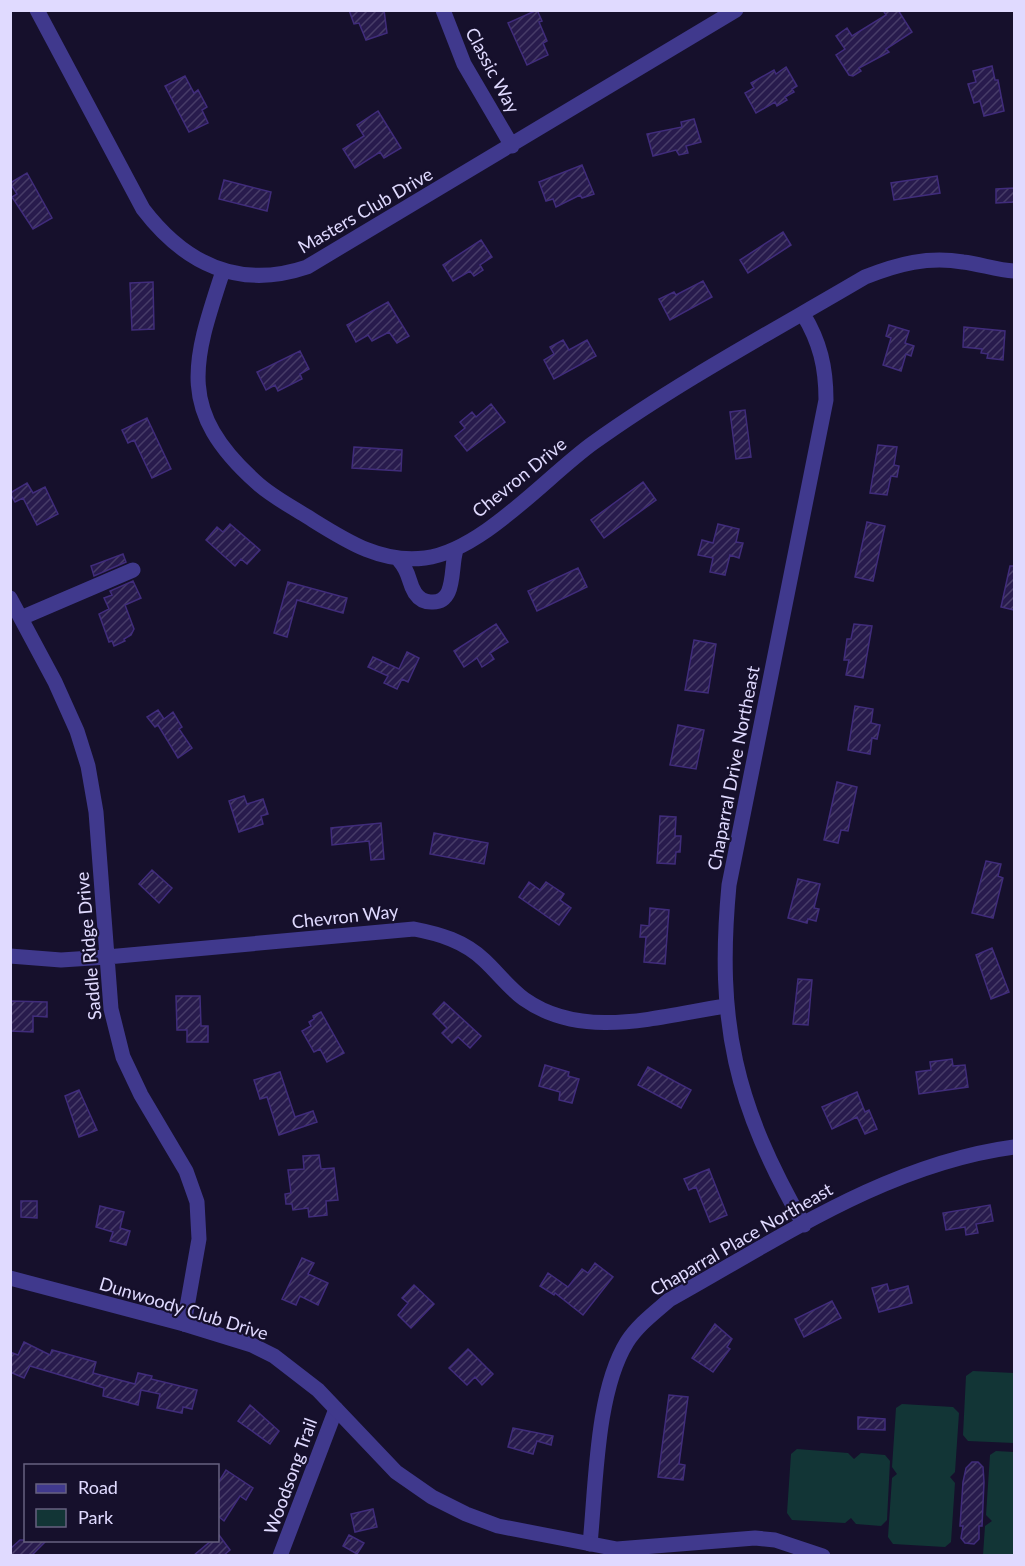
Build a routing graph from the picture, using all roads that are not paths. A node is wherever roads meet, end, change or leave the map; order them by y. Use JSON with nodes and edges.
{"nodes":[{"id":1,"x":37,"y":10,"type":"edge"},
{"id":2,"x":443,"y":10,"type":"edge"},
{"id":3,"x":736,"y":10,"type":"edge"},
{"id":4,"x":512,"y":146,"type":"junction"},
{"id":5,"x":223,"y":271,"type":"junction"},
{"id":6,"x":1014,"y":271,"type":"edge"},
{"id":7,"x":803,"y":314,"type":"junction"},
{"id":8,"x":456,"y":550,"type":"junction"},
{"id":9,"x":399,"y":560,"type":"junction"},
{"id":10,"x":133,"y":570,"type":"dead end"},
{"id":11,"x":10,"y":598,"type":"edge"},
{"id":12,"x":21,"y":618,"type":"junction"},
{"id":13,"x":10,"y":956,"type":"edge"},
{"id":14,"x":107,"y":957,"type":"junction"},
{"id":15,"x":726,"y":1006,"type":"junction"},
{"id":16,"x":1014,"y":1147,"type":"edge"},
{"id":17,"x":804,"y":1225,"type":"junction"},
{"id":18,"x":10,"y":1278,"type":"edge"},
{"id":19,"x":184,"y":1324,"type":"junction"},
{"id":20,"x":336,"y":1409,"type":"junction"},
{"id":21,"x":590,"y":1544,"type":"junction"},
{"id":22,"x":280,"y":1556,"type":"edge"},
{"id":23,"x":823,"y":1556,"type":"edge"}],
"edges":[{"from":1,"to":5,"type":"street","name":"Masters Club Drive"},
{"from":2,"to":4,"type":"street","name":"Classic Way"},
{"from":3,"to":4,"type":"street","name":"Masters Club Drive"},
{"from":4,"to":5,"type":"street","name":"Masters Club Drive"},
{"from":5,"to":9,"type":"street","name":"Chevron Drive"},
{"from":6,"to":7,"type":"street","name":"Chevron Drive"},
{"from":7,"to":8,"type":"street","name":"Chevron Drive"},
{"from":7,"to":15,"type":"street","name":"Chaparral Drive Northeast"},
{"from":8,"to":9,"type":"street","name":"Chevron Drive"},
{"from":8,"to":9,"type":"street"},
{"from":10,"to":12,"type":"street"},
{"from":11,"to":12,"type":"street","name":"Saddle Ridge Drive"},
{"from":12,"to":14,"type":"street","name":"Saddle Ridge Drive"},
{"from":13,"to":14,"type":"street","name":"Chevron Way"},
{"from":14,"to":15,"type":"street","name":"Chevron Way"},
{"from":14,"to":19,"type":"street","name":"Saddle Ridge Drive"},
{"from":15,"to":17,"type":"street","name":"Chaparral Drive Northeast"},
{"from":16,"to":17,"type":"street","name":"Chaparral Place Northeast"},
{"from":17,"to":21,"type":"street","name":"Chaparral Place Northeast"},
{"from":18,"to":19,"type":"street","name":"Dunwoody Club Drive"},
{"from":19,"to":20,"type":"street","name":"Dunwoody Club Drive"},
{"from":20,"to":21,"type":"street","name":"Dunwoody Club Drive"},
{"from":20,"to":22,"type":"street","name":"Woodsong Trail"},
{"from":21,"to":23,"type":"street","name":"Dunwoody Club Drive"}]}
